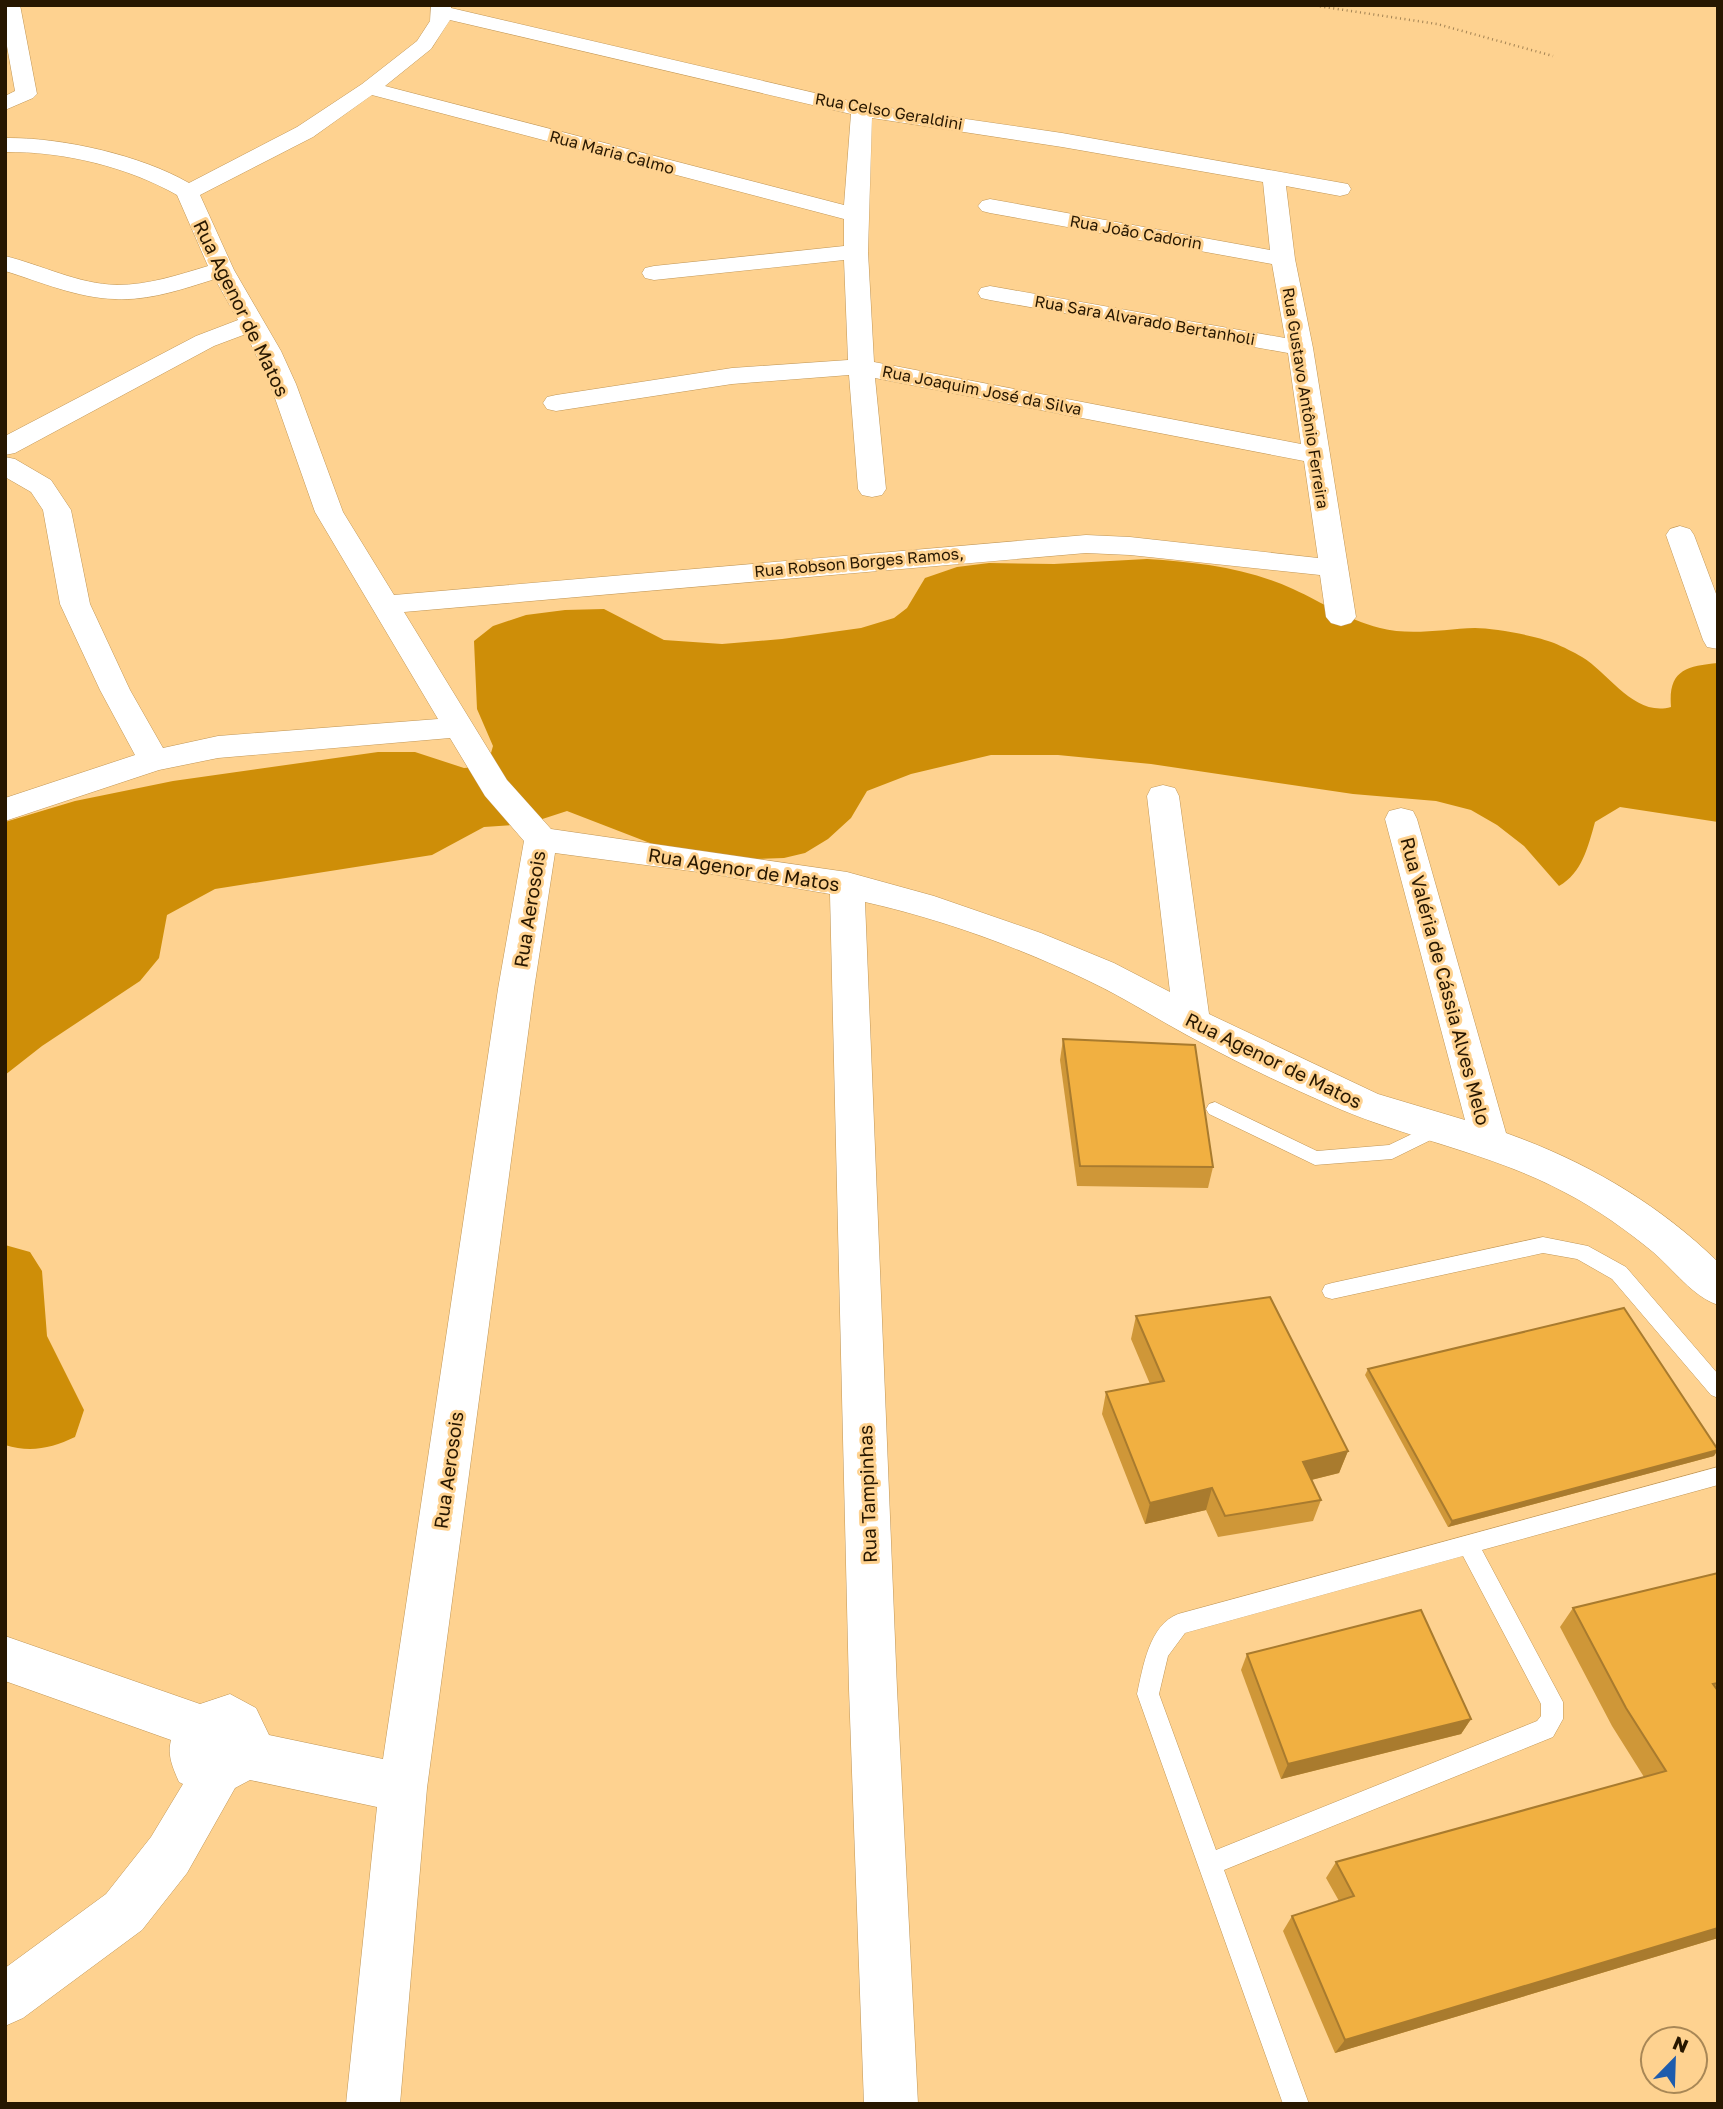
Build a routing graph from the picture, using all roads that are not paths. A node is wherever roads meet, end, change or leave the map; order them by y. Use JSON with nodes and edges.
{"nodes":[{"id":1,"x":10,"y":5,"type":"edge"},
{"id":2,"x":441,"y":8,"type":"edge"},
{"id":3,"x":369,"y":88,"type":"junction"},
{"id":4,"x":5,"y":104,"type":"edge"},
{"id":5,"x":862,"y":110,"type":"junction"},
{"id":6,"x":5,"y":145,"type":"edge"},
{"id":7,"x":1274,"y":178,"type":"junction"},
{"id":8,"x":1340,"y":190,"type":"dead end"},
{"id":9,"x":188,"y":192,"type":"junction"},
{"id":10,"x":990,"y":206,"type":"dead end"},
{"id":11,"x":856,"y":215,"type":"junction"},
{"id":12,"x":855,"y":252,"type":"junction"},
{"id":13,"x":1283,"y":259,"type":"junction"},
{"id":14,"x":5,"y":263,"type":"edge"},
{"id":15,"x":222,"y":270,"type":"junction"},
{"id":16,"x":654,"y":273,"type":"dead end"},
{"id":17,"x":990,"y":293,"type":"dead end"},
{"id":18,"x":252,"y":323,"type":"junction"},
{"id":19,"x":1300,"y":348,"type":"junction"},
{"id":20,"x":860,"y":366,"type":"junction"},
{"id":21,"x":556,"y":403,"type":"dead end"},
{"id":22,"x":5,"y":421,"type":"edge"},
{"id":23,"x":32,"y":431,"type":"junction"},
{"id":24,"x":5,"y":447,"type":"edge"},
{"id":25,"x":1315,"y":455,"type":"junction"},
{"id":26,"x":5,"y":466,"type":"edge"},
{"id":27,"x":872,"y":489,"type":"dead end"},
{"id":28,"x":1680,"y":535,"type":"dead end"},
{"id":29,"x":1334,"y":568,"type":"junction"},
{"id":30,"x":384,"y":605,"type":"junction"},
{"id":31,"x":1341,"y":617,"type":"dead end"},
{"id":32,"x":1718,"y":640,"type":"edge"},
{"id":33,"x":461,"y":727,"type":"junction"},
{"id":34,"x":154,"y":760,"type":"junction"},
{"id":35,"x":1163,"y":796,"type":"dead end"},
{"id":36,"x":5,"y":810,"type":"edge"},
{"id":37,"x":1401,"y":819,"type":"dead end"},
{"id":38,"x":541,"y":839,"type":"junction"},
{"id":39,"x":847,"y":884,"type":"junction"},
{"id":40,"x":1192,"y":1022,"type":"junction"},
{"id":41,"x":1215,"y":1109,"type":"dead end"},
{"id":42,"x":1439,"y":1128,"type":"junction"},
{"id":43,"x":1490,"y":1143,"type":"junction"},
{"id":44,"x":1718,"y":1288,"type":"edge"},
{"id":45,"x":1332,"y":1291,"type":"dead end"},
{"id":46,"x":1718,"y":1389,"type":"edge"},
{"id":47,"x":1718,"y":1476,"type":"edge"},
{"id":48,"x":1468,"y":1545,"type":"junction"},
{"id":49,"x":5,"y":1658,"type":"edge"},
{"id":50,"x":216,"y":1752,"type":"junction"},
{"id":51,"x":404,"y":1788,"type":"junction"},
{"id":52,"x":1210,"y":1864,"type":"junction"},
{"id":53,"x":5,"y":2000,"type":"edge"},
{"id":54,"x":373,"y":2104,"type":"edge"},
{"id":55,"x":891,"y":2104,"type":"edge"},
{"id":56,"x":1296,"y":2104,"type":"edge"}],
"edges":[{"from":1,"to":4,"type":"street"},
{"from":2,"to":3,"type":"street"},
{"from":2,"to":5,"type":"street","name":"Rua Celso Geraldini"},
{"from":3,"to":9,"type":"street"},
{"from":3,"to":11,"type":"street","name":"Rua Maria Calmo"},
{"from":5,"to":7,"type":"street","name":"Rua Celso Geraldini"},
{"from":5,"to":11,"type":"street","name":"Rua Joaquim José da Silva"},
{"from":6,"to":9,"type":"street"},
{"from":7,"to":8,"type":"street","name":"Rua Celso Geraldini"},
{"from":7,"to":13,"type":"street","name":"Rua Gustavo Antônio Ferreira"},
{"from":9,"to":15,"type":"street","name":"Rua Agenor de Matos"},
{"from":10,"to":13,"type":"street","name":"Rua João Cadorin"},
{"from":11,"to":12,"type":"street","name":"Rua Joaquim José da Silva"},
{"from":12,"to":16,"type":"street"},
{"from":12,"to":20,"type":"street","name":"Rua Joaquim José da Silva"},
{"from":13,"to":19,"type":"street","name":"Rua Gustavo Antônio Ferreira"},
{"from":14,"to":15,"type":"street"},
{"from":15,"to":18,"type":"street","name":"Rua Agenor de Matos"},
{"from":17,"to":19,"type":"street","name":"Rua Sara Alvarado Bertanholi"},
{"from":18,"to":23,"type":"street"},
{"from":18,"to":30,"type":"street","name":"Rua Agenor de Matos"},
{"from":19,"to":25,"type":"street","name":"Rua Gustavo Antônio Ferreira"},
{"from":20,"to":21,"type":"street"},
{"from":20,"to":25,"type":"street","name":"Rua Joaquim José da Silva"},
{"from":20,"to":27,"type":"street"},
{"from":22,"to":23,"type":"street"},
{"from":23,"to":24,"type":"street"},
{"from":25,"to":29,"type":"street","name":"Rua Gustavo Antônio Ferreira"},
{"from":26,"to":34,"type":"street"},
{"from":28,"to":32,"type":"street"},
{"from":29,"to":30,"type":"street","name":"Rua Robson Borges Ramos,"},
{"from":29,"to":31,"type":"street","name":"Rua Gustavo Antônio Ferreira"},
{"from":30,"to":33,"type":"street","name":"Rua Agenor de Matos"},
{"from":33,"to":34,"type":"street"},
{"from":33,"to":38,"type":"street","name":"Rua Agenor de Matos"},
{"from":34,"to":36,"type":"street"},
{"from":35,"to":40,"type":"street"},
{"from":37,"to":43,"type":"street","name":"Rua Valéria de Cássia Alves Melo"},
{"from":38,"to":39,"type":"street","name":"Rua Agenor de Matos"},
{"from":38,"to":51,"type":"street","name":"Rua Aerosois"},
{"from":39,"to":40,"type":"street","name":"Rua Agenor de Matos"},
{"from":39,"to":55,"type":"street","name":"Rua Tampinhas"},
{"from":40,"to":42,"type":"street","name":"Rua Agenor de Matos"},
{"from":41,"to":42,"type":"lane"},
{"from":42,"to":43,"type":"street","name":"Rua Agenor de Matos"},
{"from":43,"to":44,"type":"street","name":"Rua Agenor de Matos"},
{"from":45,"to":46,"type":"lane"},
{"from":47,"to":48,"type":"lane"},
{"from":48,"to":52,"type":"lane"},
{"from":48,"to":52,"type":"lane"},
{"from":49,"to":50,"type":"street"},
{"from":50,"to":51,"type":"street"},
{"from":50,"to":53,"type":"street"},
{"from":51,"to":54,"type":"street","name":"Rua Aerosois"},
{"from":52,"to":56,"type":"lane"}]}
